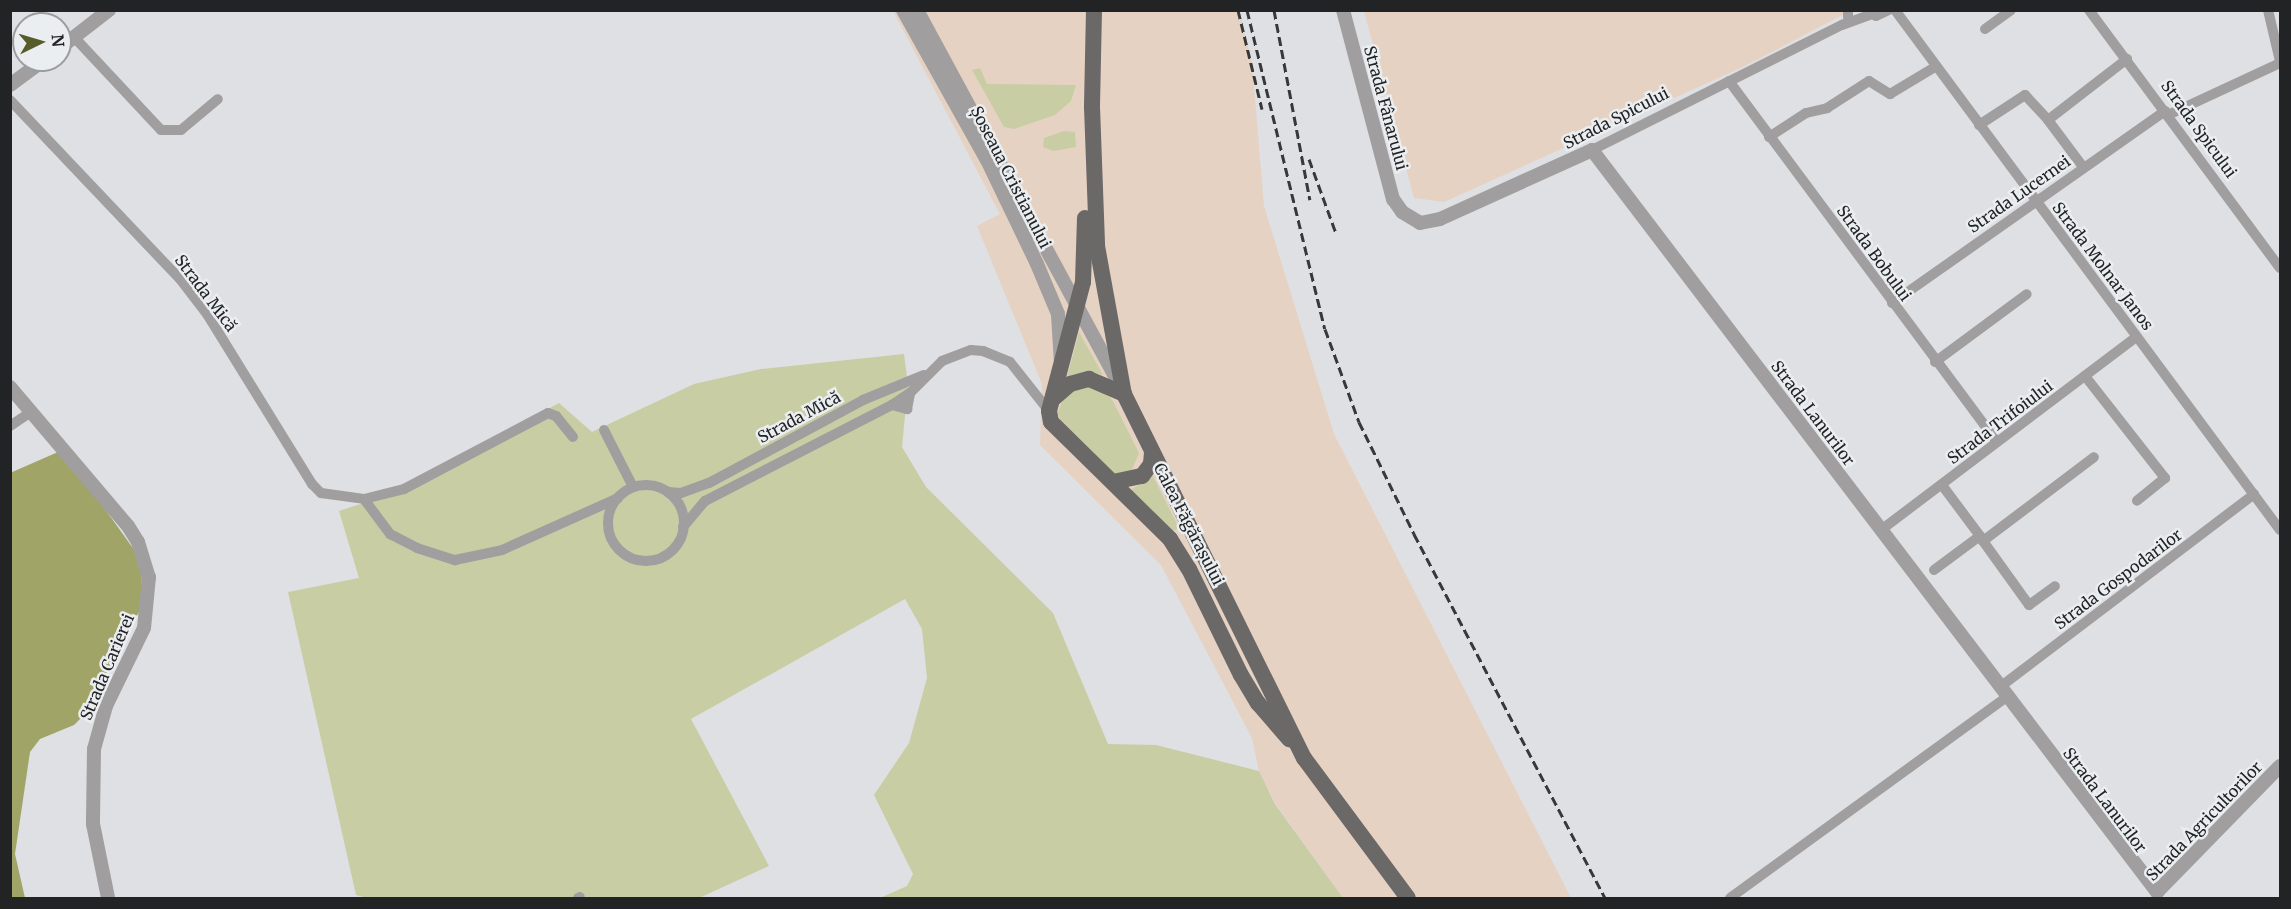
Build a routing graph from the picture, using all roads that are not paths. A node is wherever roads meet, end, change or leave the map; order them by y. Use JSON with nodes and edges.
{"nodes":[{"id":1,"x":109,"y":10,"type":"edge"},
{"id":2,"x":903,"y":10,"type":"edge"},
{"id":3,"x":917,"y":10,"type":"edge"},
{"id":4,"x":1094,"y":10,"type":"edge"},
{"id":5,"x":1343,"y":10,"type":"edge"},
{"id":6,"x":1895,"y":10,"type":"edge"},
{"id":7,"x":2011,"y":10,"type":"edge"},
{"id":8,"x":2089,"y":10,"type":"edge"},
{"id":9,"x":2268,"y":10,"type":"edge"},
{"id":10,"x":1877,"y":13,"type":"edge"},
{"id":11,"x":1849,"y":16,"type":"edge"},
{"id":12,"x":1901,"y":21,"type":"junction"},
{"id":13,"x":1985,"y":28,"type":"dead end"},
{"id":14,"x":74,"y":38,"type":"joint"},
{"id":15,"x":2127,"y":59,"type":"junction"},
{"id":16,"x":2280,"y":62,"type":"edge"},
{"id":17,"x":1935,"y":67,"type":"junction"},
{"id":18,"x":28,"y":72,"type":"edge"},
{"id":19,"x":1729,"y":81,"type":"junction"},
{"id":20,"x":10,"y":85,"type":"edge"},
{"id":21,"x":218,"y":99,"type":"dead end"},
{"id":22,"x":10,"y":100,"type":"edge"},
{"id":23,"x":1092,"y":107,"type":"junction"},
{"id":24,"x":2166,"y":113,"type":"junction"},
{"id":25,"x":2048,"y":120,"type":"junction"},
{"id":26,"x":1979,"y":125,"type":"junction"},
{"id":27,"x":1769,"y":137,"type":"junction"},
{"id":28,"x":1592,"y":150,"type":"junction"},
{"id":29,"x":2083,"y":167,"type":"junction"},
{"id":30,"x":2035,"y":200,"type":"junction"},
{"id":31,"x":1402,"y":212,"type":"joint"},
{"id":32,"x":2280,"y":268,"type":"edge"},
{"id":33,"x":2027,"y":294,"type":"dead end"},
{"id":34,"x":1892,"y":303,"type":"junction"},
{"id":35,"x":1077,"y":312,"type":"junction"},
{"id":36,"x":2136,"y":337,"type":"junction"},
{"id":37,"x":1935,"y":362,"type":"junction"},
{"id":38,"x":1062,"y":368,"type":"junction"},
{"id":39,"x":924,"y":375,"type":"junction"},
{"id":40,"x":2085,"y":376,"type":"junction"},
{"id":41,"x":10,"y":387,"type":"edge"},
{"id":42,"x":910,"y":393,"type":"junction"},
{"id":43,"x":1124,"y":394,"type":"junction"},
{"id":44,"x":892,"y":405,"type":"junction"},
{"id":45,"x":1051,"y":405,"type":"junction"},
{"id":46,"x":30,"y":412,"type":"junction"},
{"id":47,"x":10,"y":426,"type":"edge"},
{"id":48,"x":604,"y":430,"type":"dead end"},
{"id":49,"x":573,"y":438,"type":"dead end"},
{"id":50,"x":1996,"y":441,"type":"junction"},
{"id":51,"x":1152,"y":452,"type":"junction"},
{"id":52,"x":2094,"y":456,"type":"dead end"},
{"id":53,"x":1113,"y":482,"type":"junction"},
{"id":54,"x":1942,"y":485,"type":"junction"},
{"id":55,"x":633,"y":487,"type":"junction"},
{"id":56,"x":668,"y":492,"type":"junction"},
{"id":57,"x":2254,"y":494,"type":"junction"},
{"id":58,"x":618,"y":498,"type":"junction"},
{"id":59,"x":364,"y":499,"type":"junction"},
{"id":60,"x":2137,"y":501,"type":"dead end"},
{"id":61,"x":589,"y":509,"type":"junction"},
{"id":62,"x":609,"y":513,"type":"junction"},
{"id":63,"x":683,"y":527,"type":"junction"},
{"id":64,"x":1881,"y":530,"type":"junction"},
{"id":65,"x":2280,"y":530,"type":"edge"},
{"id":66,"x":1981,"y":538,"type":"junction"},
{"id":67,"x":1934,"y":570,"type":"dead end"},
{"id":68,"x":2055,"y":586,"type":"dead end"},
{"id":69,"x":2003,"y":692,"type":"junction"},
{"id":70,"x":1304,"y":758,"type":"junction"},
{"id":71,"x":2280,"y":766,"type":"edge"},
{"id":72,"x":2154,"y":896,"type":"edge"},
{"id":73,"x":108,"y":898,"type":"edge"},
{"id":74,"x":1408,"y":898,"type":"edge"},
{"id":75,"x":1730,"y":898,"type":"edge"}],
"edges":[{"from":1,"to":14,"type":"street"},
{"from":2,"to":38,"type":"street","name":"Șoseaua Cristianului"},
{"from":3,"to":35,"type":"street","name":"Șoseaua Cristianului"},
{"from":4,"to":23,"type":"main road","name":"Calea Făgărașului"},
{"from":5,"to":31,"type":"street","name":"Strada Fânarului"},
{"from":6,"to":12,"type":"street","name":"Strada Molnar Janos"},
{"from":7,"to":13,"type":"street"},
{"from":8,"to":15,"type":"street","name":"Strada Spicului"},
{"from":9,"to":16,"type":"street"},
{"from":10,"to":11,"type":"street","name":"Strada Spicului"},
{"from":10,"to":12,"type":"street"},
{"from":11,"to":19,"type":"street","name":"Strada Spicului"},
{"from":12,"to":17,"type":"street","name":"Strada Molnar Janos"},
{"from":14,"to":21,"type":"street"},
{"from":15,"to":24,"type":"street","name":"Strada Spicului"},
{"from":15,"to":25,"type":"street"},
{"from":16,"to":24,"type":"street","name":"Strada Lucernei"},
{"from":17,"to":26,"type":"street","name":"Strada Molnar Janos"},
{"from":17,"to":27,"type":"street"},
{"from":18,"to":20,"type":"street"},
{"from":19,"to":27,"type":"street","name":"Strada Bobului"},
{"from":19,"to":28,"type":"street","name":"Strada Spicului"},
{"from":22,"to":59,"type":"street","name":"Strada Mică"},
{"from":23,"to":35,"type":"main road","name":"Calea Făgărașului"},
{"from":23,"to":43,"type":"main road","name":"Calea Făgărașului"},
{"from":24,"to":29,"type":"street","name":"Strada Lucernei"},
{"from":24,"to":32,"type":"street","name":"Strada Spicului"},
{"from":25,"to":26,"type":"street"},
{"from":25,"to":29,"type":"street"},
{"from":26,"to":30,"type":"street","name":"Strada Molnar Janos"},
{"from":27,"to":34,"type":"street","name":"Strada Bobului"},
{"from":28,"to":31,"type":"street","name":"Strada Spicului"},
{"from":28,"to":64,"type":"street","name":"Strada Lanurilor"},
{"from":29,"to":30,"type":"street","name":"Strada Lucernei"},
{"from":30,"to":34,"type":"street","name":"Strada Lucernei"},
{"from":30,"to":36,"type":"street","name":"Strada Molnar Janos"},
{"from":33,"to":37,"type":"street"},
{"from":34,"to":37,"type":"street","name":"Strada Bobului"},
{"from":35,"to":38,"type":"main road","name":"Calea Făgărașului"},
{"from":35,"to":43,"type":"street","name":"Șoseaua Cristianului"},
{"from":36,"to":40,"type":"street","name":"Strada Trifoiului"},
{"from":36,"to":57,"type":"street","name":"Strada Molnar Janos"},
{"from":37,"to":50,"type":"street","name":"Strada Bobului"},
{"from":38,"to":45,"type":"main road","name":"Calea Făgărașului"},
{"from":39,"to":42,"type":"street","name":"Strada Mică"},
{"from":39,"to":45,"type":"street"},
{"from":39,"to":56,"type":"street","name":"Strada Mică"},
{"from":40,"to":50,"type":"street","name":"Strada Trifoiului"},
{"from":40,"to":60,"type":"street"},
{"from":41,"to":46,"type":"street","name":"Strada Carierei"},
{"from":42,"to":44,"type":"street","name":"Strada Mică"},
{"from":42,"to":44,"type":"street","name":"Strada Mică"},
{"from":43,"to":45,"type":"main road"},
{"from":43,"to":51,"type":"main road","name":"Calea Făgărașului"},
{"from":44,"to":63,"type":"street","name":"Strada Mică"},
{"from":45,"to":53,"type":"main road"},
{"from":46,"to":47,"type":"street"},
{"from":46,"to":73,"type":"street","name":"Strada Carierei"},
{"from":48,"to":55,"type":"street"},
{"from":49,"to":59,"type":"street","name":"Strada Mică"},
{"from":50,"to":54,"type":"street","name":"Strada Trifoiului"},
{"from":51,"to":53,"type":"main road"},
{"from":51,"to":70,"type":"main road","name":"Calea Făgărașului"},
{"from":52,"to":66,"type":"street"},
{"from":53,"to":70,"type":"main road"},
{"from":54,"to":64,"type":"street","name":"Strada Trifoiului"},
{"from":54,"to":66,"type":"street"},
{"from":55,"to":56,"type":"street","name":"Strada Mică"},
{"from":55,"to":58,"type":"street"},
{"from":56,"to":63,"type":"street"},
{"from":57,"to":65,"type":"street","name":"Strada Molnar Janos"},
{"from":57,"to":69,"type":"street","name":"Strada Gospodarilor"},
{"from":58,"to":61,"type":"street"},
{"from":58,"to":62,"type":"street"},
{"from":59,"to":61,"type":"street"},
{"from":61,"to":62,"type":"street"},
{"from":62,"to":63,"type":"street","name":"Strada Mică"},
{"from":64,"to":69,"type":"street","name":"Strada Lanurilor"},
{"from":66,"to":67,"type":"street"},
{"from":66,"to":68,"type":"street"},
{"from":69,"to":72,"type":"street","name":"Strada Lanurilor"},
{"from":69,"to":75,"type":"street"},
{"from":70,"to":74,"type":"main road","name":"Calea Făgărașului"},
{"from":71,"to":72,"type":"street","name":"Strada Agricultorilor"}]}
